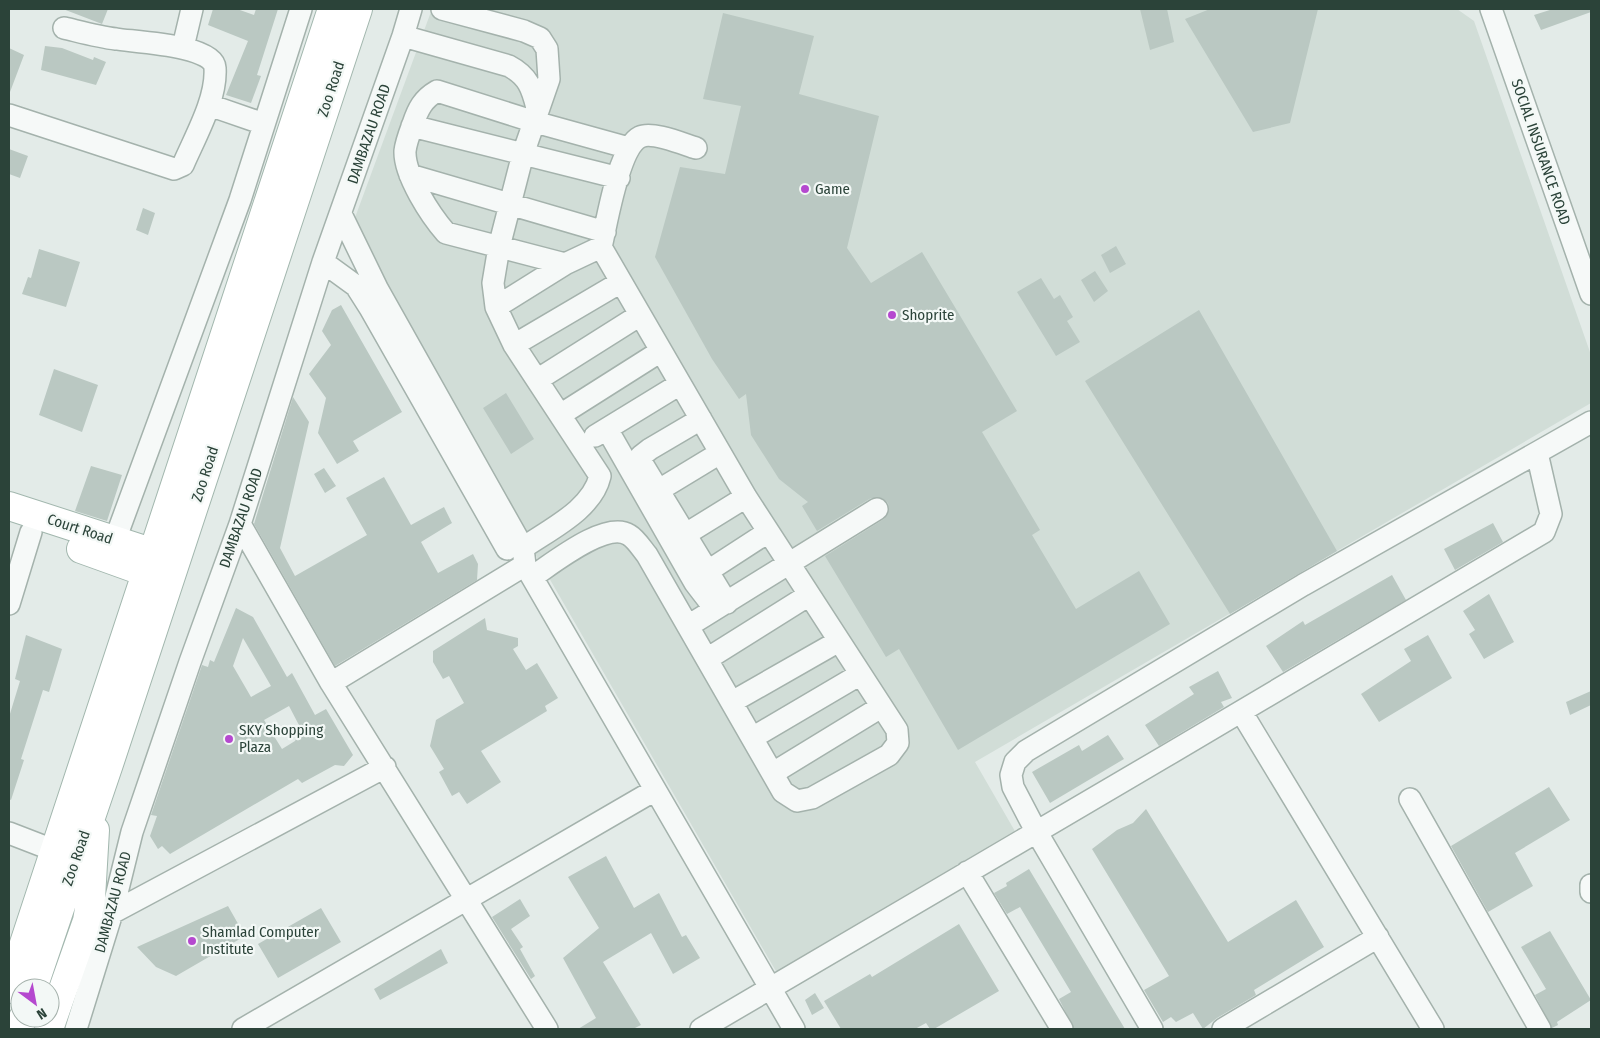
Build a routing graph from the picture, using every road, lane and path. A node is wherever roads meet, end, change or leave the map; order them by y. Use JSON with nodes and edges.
{"nodes":[{"id":1,"x":192,"y":9,"type":"edge"},
{"id":2,"x":302,"y":9,"type":"edge"},
{"id":3,"x":332,"y":9,"type":"edge"},
{"id":4,"x":358,"y":9,"type":"edge"},
{"id":5,"x":411,"y":9,"type":"edge"},
{"id":6,"x":442,"y":9,"type":"edge"},
{"id":7,"x":1491,"y":9,"type":"edge"},
{"id":8,"x":64,"y":28,"type":"dead end"},
{"id":9,"x":403,"y":36,"type":"junction"},
{"id":10,"x":183,"y":47,"type":"junction"},
{"id":11,"x":209,"y":105,"type":"junction"},
{"id":12,"x":9,"y":115,"type":"edge"},
{"id":13,"x":536,"y":115,"type":"junction"},
{"id":14,"x":264,"y":124,"type":"junction"},
{"id":15,"x":412,"y":126,"type":"junction"},
{"id":16,"x":629,"y":148,"type":"junction"},
{"id":17,"x":696,"y":148,"type":"dead end"},
{"id":18,"x":523,"y":154,"type":"junction"},
{"id":19,"x":410,"y":175,"type":"junction"},
{"id":20,"x":618,"y":178,"type":"junction"},
{"id":21,"x":240,"y":200,"type":"junction"},
{"id":22,"x":509,"y":203,"type":"junction"},
{"id":23,"x":266,"y":208,"type":"junction"},
{"id":24,"x":341,"y":214,"type":"junction"},
{"id":25,"x":603,"y":240,"type":"junction"},
{"id":26,"x":499,"y":247,"type":"junction"},
{"id":27,"x":1584,"y":251,"type":"edge"},
{"id":28,"x":324,"y":262,"type":"junction"},
{"id":29,"x":565,"y":264,"type":"junction"},
{"id":30,"x":621,"y":282,"type":"junction"},
{"id":31,"x":1591,"y":294,"type":"edge"},
{"id":32,"x":496,"y":307,"type":"junction"},
{"id":33,"x":640,"y":315,"type":"junction"},
{"id":34,"x":514,"y":345,"type":"junction"},
{"id":35,"x":661,"y":350,"type":"junction"},
{"id":36,"x":175,"y":376,"type":"junction"},
{"id":37,"x":538,"y":380,"type":"junction"},
{"id":38,"x":680,"y":384,"type":"junction"},
{"id":39,"x":207,"y":385,"type":"junction"},
{"id":40,"x":560,"y":415,"type":"junction"},
{"id":41,"x":701,"y":419,"type":"junction"},
{"id":42,"x":1591,"y":422,"type":"edge"},
{"id":43,"x":607,"y":429,"type":"junction"},
{"id":44,"x":580,"y":445,"type":"junction"},
{"id":45,"x":720,"y":453,"type":"junction"},
{"id":46,"x":1537,"y":453,"type":"junction"},
{"id":47,"x":658,"y":490,"type":"junction"},
{"id":48,"x":746,"y":497,"type":"junction"},
{"id":49,"x":9,"y":506,"type":"edge"},
{"id":50,"x":877,"y":509,"type":"dead end"},
{"id":51,"x":240,"y":524,"type":"junction"},
{"id":52,"x":20,"y":529,"type":"edge"},
{"id":53,"x":768,"y":532,"type":"junction"},
{"id":54,"x":686,"y":534,"type":"junction"},
{"id":55,"x":115,"y":540,"type":"junction"},
{"id":56,"x":148,"y":562,"type":"junction"},
{"id":57,"x":527,"y":563,"type":"junction"},
{"id":58,"x":789,"y":565,"type":"junction"},
{"id":59,"x":708,"y":571,"type":"junction"},
{"id":60,"x":809,"y":595,"type":"junction"},
{"id":61,"x":9,"y":604,"type":"edge"},
{"id":62,"x":721,"y":606,"type":"junction"},
{"id":63,"x":688,"y":626,"type":"junction"},
{"id":64,"x":839,"y":641,"type":"junction"},
{"id":65,"x":707,"y":659,"type":"junction"},
{"id":66,"x":859,"y":675,"type":"junction"},
{"id":67,"x":331,"y":683,"type":"junction"},
{"id":68,"x":732,"y":702,"type":"junction"},
{"id":69,"x":881,"y":707,"type":"junction"},
{"id":70,"x":1242,"y":713,"type":"junction"},
{"id":71,"x":752,"y":738,"type":"junction"},
{"id":72,"x":385,"y":767,"type":"junction"},
{"id":73,"x":773,"y":773,"type":"junction"},
{"id":74,"x":655,"y":790,"type":"junction"},
{"id":75,"x":1410,"y":799,"type":"dead end"},
{"id":76,"x":96,"y":802,"type":"junction"},
{"id":77,"x":1036,"y":831,"type":"junction"},
{"id":78,"x":9,"y":834,"type":"edge"},
{"id":79,"x":50,"y":860,"type":"junction"},
{"id":80,"x":966,"y":872,"type":"junction"},
{"id":81,"x":1591,"y":885,"type":"edge"},
{"id":82,"x":1591,"y":892,"type":"edge"},
{"id":83,"x":466,"y":899,"type":"junction"},
{"id":84,"x":112,"y":913,"type":"junction"},
{"id":85,"x":29,"y":933,"type":"edge"},
{"id":86,"x":1378,"y":938,"type":"junction"},
{"id":87,"x":31,"y":978,"type":"edge"},
{"id":88,"x":9,"y":989,"type":"edge"},
{"id":89,"x":770,"y":989,"type":"junction"},
{"id":90,"x":268,"y":1023,"type":"edge"},
{"id":91,"x":49,"y":1029,"type":"edge"},
{"id":92,"x":76,"y":1029,"type":"edge"},
{"id":93,"x":243,"y":1029,"type":"edge"},
{"id":94,"x":547,"y":1029,"type":"edge"},
{"id":95,"x":701,"y":1029,"type":"edge"},
{"id":96,"x":794,"y":1029,"type":"edge"},
{"id":97,"x":1062,"y":1029,"type":"edge"},
{"id":98,"x":1152,"y":1029,"type":"edge"},
{"id":99,"x":1223,"y":1029,"type":"edge"},
{"id":100,"x":1433,"y":1029,"type":"edge"},
{"id":101,"x":1540,"y":1029,"type":"edge"}],
"edges":[{"from":1,"to":10,"type":"street"},
{"from":2,"to":14,"type":"street"},
{"from":3,"to":23,"type":"main road","name":"Zoo Road"},
{"from":4,"to":76,"type":"main road","name":"Zoo Road"},
{"from":5,"to":9,"type":"street","name":"DAMBAZAU ROAD"},
{"from":6,"to":13,"type":"street"},
{"from":7,"to":27,"type":"street","name":"SOCIAL INSURANCE ROAD"},
{"from":8,"to":10,"type":"street"},
{"from":9,"to":13,"type":"street"},
{"from":9,"to":24,"type":"street","name":"DAMBAZAU ROAD"},
{"from":10,"to":11,"type":"street"},
{"from":11,"to":12,"type":"street"},
{"from":11,"to":14,"type":"street"},
{"from":13,"to":15,"type":"street"},
{"from":13,"to":16,"type":"street"},
{"from":13,"to":18,"type":"street"},
{"from":14,"to":21,"type":"street"},
{"from":15,"to":18,"type":"street"},
{"from":15,"to":19,"type":"street"},
{"from":16,"to":17,"type":"street"},
{"from":16,"to":20,"type":"street"},
{"from":18,"to":20,"type":"street"},
{"from":18,"to":22,"type":"street"},
{"from":19,"to":22,"type":"street"},
{"from":19,"to":26,"type":"street"},
{"from":20,"to":25,"type":"street"},
{"from":21,"to":23,"type":"street"},
{"from":21,"to":36,"type":"street"},
{"from":22,"to":25,"type":"street"},
{"from":22,"to":26,"type":"street"},
{"from":23,"to":39,"type":"main road","name":"Zoo Road"},
{"from":24,"to":28,"type":"street","name":"DAMBAZAU ROAD"},
{"from":24,"to":57,"type":"street"},
{"from":25,"to":29,"type":"street"},
{"from":25,"to":30,"type":"street"},
{"from":26,"to":29,"type":"street"},
{"from":26,"to":32,"type":"street"},
{"from":27,"to":31,"type":"street","name":"SOCIAL INSURANCE ROAD"},
{"from":28,"to":51,"type":"street","name":"DAMBAZAU ROAD"},
{"from":28,"to":57,"type":"street"},
{"from":29,"to":32,"type":"street"},
{"from":30,"to":33,"type":"street"},
{"from":30,"to":34,"type":"street"},
{"from":32,"to":34,"type":"street"},
{"from":33,"to":35,"type":"street"},
{"from":33,"to":37,"type":"street"},
{"from":34,"to":37,"type":"street"},
{"from":35,"to":38,"type":"street"},
{"from":35,"to":40,"type":"street"},
{"from":36,"to":39,"type":"street"},
{"from":36,"to":55,"type":"street"},
{"from":37,"to":40,"type":"street"},
{"from":38,"to":41,"type":"street"},
{"from":38,"to":43,"type":"street"},
{"from":39,"to":56,"type":"main road","name":"Zoo Road"},
{"from":40,"to":44,"type":"street"},
{"from":41,"to":45,"type":"street"},
{"from":41,"to":47,"type":"street"},
{"from":42,"to":46,"type":"street"},
{"from":43,"to":44,"type":"street"},
{"from":43,"to":62,"type":"street"},
{"from":44,"to":57,"type":"street"},
{"from":45,"to":47,"type":"street"},
{"from":45,"to":48,"type":"street"},
{"from":46,"to":70,"type":"street"},
{"from":46,"to":77,"type":"street"},
{"from":47,"to":54,"type":"street"},
{"from":48,"to":53,"type":"street"},
{"from":48,"to":54,"type":"street"},
{"from":49,"to":55,"type":"main road","name":"Court Road"},
{"from":50,"to":58,"type":"street"},
{"from":51,"to":67,"type":"street"},
{"from":51,"to":84,"type":"street","name":"DAMBAZAU ROAD"},
{"from":52,"to":56,"type":"main road","name":"Court Road"},
{"from":52,"to":61,"type":"street"},
{"from":53,"to":58,"type":"street"},
{"from":53,"to":59,"type":"street"},
{"from":54,"to":59,"type":"street"},
{"from":55,"to":56,"type":"main road","name":"Court Road"},
{"from":56,"to":79,"type":"main road","name":"Zoo Road"},
{"from":57,"to":63,"type":"street"},
{"from":57,"to":67,"type":"street"},
{"from":57,"to":74,"type":"street"},
{"from":58,"to":60,"type":"street"},
{"from":58,"to":62,"type":"street"},
{"from":59,"to":62,"type":"street"},
{"from":60,"to":64,"type":"street"},
{"from":60,"to":65,"type":"street"},
{"from":62,"to":63,"type":"street"},
{"from":63,"to":65,"type":"street"},
{"from":64,"to":66,"type":"street"},
{"from":64,"to":68,"type":"street"},
{"from":65,"to":68,"type":"street"},
{"from":66,"to":69,"type":"street"},
{"from":66,"to":71,"type":"street"},
{"from":67,"to":72,"type":"street"},
{"from":68,"to":71,"type":"street"},
{"from":69,"to":73,"type":"street"},
{"from":69,"to":73,"type":"street"},
{"from":70,"to":77,"type":"street"},
{"from":70,"to":86,"type":"street"},
{"from":71,"to":73,"type":"street"},
{"from":72,"to":83,"type":"street"},
{"from":72,"to":84,"type":"street"},
{"from":74,"to":83,"type":"street"},
{"from":74,"to":89,"type":"street"},
{"from":75,"to":101,"type":"street"},
{"from":76,"to":85,"type":"main road","name":"Zoo Road"},
{"from":76,"to":91,"type":"main road"},
{"from":77,"to":80,"type":"street"},
{"from":77,"to":98,"type":"street"},
{"from":78,"to":79,"type":"street"},
{"from":79,"to":85,"type":"main road","name":"Zoo Road"},
{"from":80,"to":89,"type":"street"},
{"from":80,"to":97,"type":"street"},
{"from":81,"to":82,"type":"street"},
{"from":83,"to":90,"type":"street"},
{"from":83,"to":94,"type":"street"},
{"from":84,"to":92,"type":"street","name":"DAMBAZAU ROAD"},
{"from":85,"to":87,"type":"main road"},
{"from":85,"to":88,"type":"main road"},
{"from":86,"to":99,"type":"street"},
{"from":86,"to":100,"type":"street"},
{"from":89,"to":95,"type":"street"},
{"from":89,"to":96,"type":"street"},
{"from":90,"to":93,"type":"street"}]}
